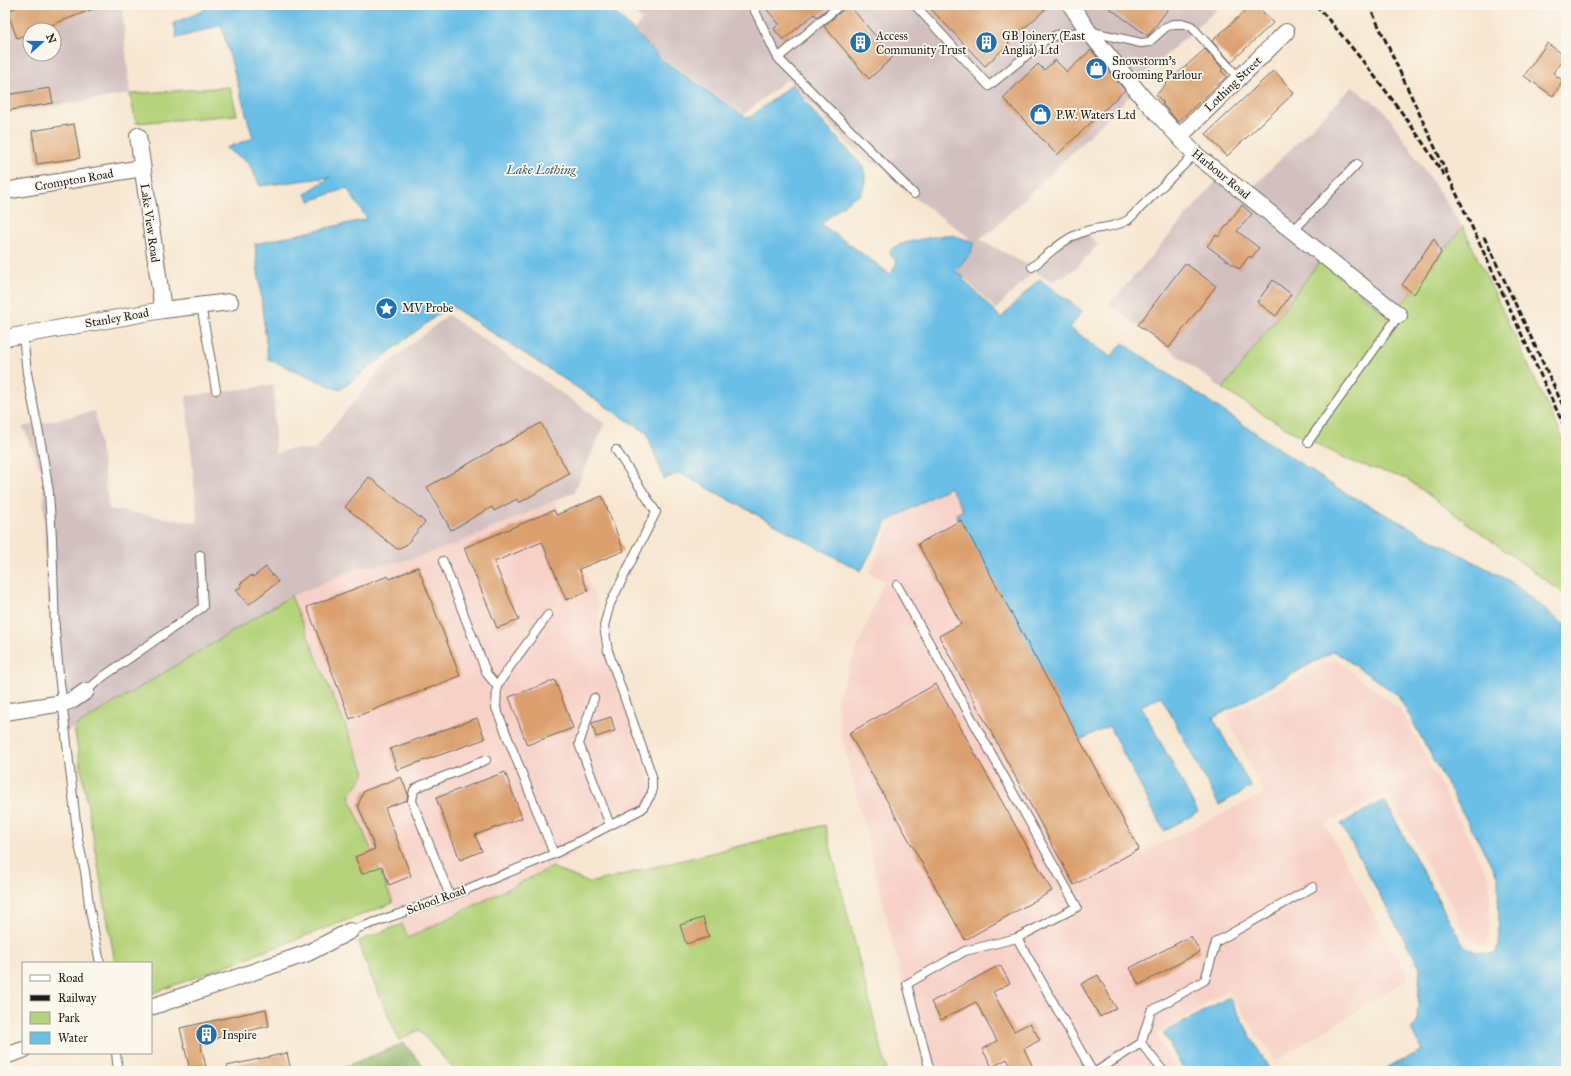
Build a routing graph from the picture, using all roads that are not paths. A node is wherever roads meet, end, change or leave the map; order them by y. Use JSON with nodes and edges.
{"nodes":[{"id":1,"x":752,"y":5,"type":"edge"},
{"id":2,"x":840,"y":5,"type":"edge"},
{"id":3,"x":915,"y":5,"type":"edge"},
{"id":4,"x":1071,"y":5,"type":"edge"},
{"id":5,"x":1088,"y":30,"type":"junction"},
{"id":6,"x":1286,"y":32,"type":"dead end"},
{"id":7,"x":778,"y":58,"type":"junction"},
{"id":8,"x":1239,"y":78,"type":"junction"},
{"id":9,"x":138,"y":136,"type":"dead end"},
{"id":10,"x":1180,"y":136,"type":"junction"},
{"id":11,"x":1195,"y":154,"type":"junction"},
{"id":12,"x":1358,"y":164,"type":"dead end"},
{"id":13,"x":142,"y":168,"type":"junction"},
{"id":14,"x":5,"y":191,"type":"edge"},
{"id":15,"x":914,"y":194,"type":"dead end"},
{"id":16,"x":1293,"y":231,"type":"junction"},
{"id":17,"x":1032,"y":268,"type":"dead end"},
{"id":18,"x":230,"y":302,"type":"dead end"},
{"id":19,"x":201,"y":305,"type":"junction"},
{"id":20,"x":163,"y":310,"type":"junction"},
{"id":21,"x":1399,"y":315,"type":"joint"},
{"id":22,"x":23,"y":334,"type":"junction"},
{"id":23,"x":5,"y":338,"type":"edge"},
{"id":24,"x":216,"y":390,"type":"dead end"},
{"id":25,"x":1308,"y":442,"type":"dead end"},
{"id":26,"x":616,"y":450,"type":"dead end"},
{"id":27,"x":200,"y":555,"type":"dead end"},
{"id":28,"x":443,"y":561,"type":"dead end"},
{"id":29,"x":897,"y":585,"type":"dead end"},
{"id":30,"x":548,"y":615,"type":"dead end"},
{"id":31,"x":498,"y":686,"type":"junction"},
{"id":32,"x":86,"y":691,"type":"joint"},
{"id":33,"x":594,"y":698,"type":"dead end"},
{"id":34,"x":63,"y":703,"type":"junction"},
{"id":35,"x":5,"y":712,"type":"edge"},
{"id":36,"x":486,"y":760,"type":"dead end"},
{"id":37,"x":610,"y":825,"type":"junction"},
{"id":38,"x":554,"y":854,"type":"junction"},
{"id":39,"x":1313,"y":887,"type":"dead end"},
{"id":40,"x":450,"y":896,"type":"junction"},
{"id":41,"x":350,"y":931,"type":"joint"},
{"id":42,"x":1017,"y":938,"type":"junction"},
{"id":43,"x":100,"y":962,"type":"edge"},
{"id":44,"x":152,"y":1007,"type":"edge"},
{"id":45,"x":1141,"y":1044,"type":"junction"},
{"id":46,"x":22,"y":1050,"type":"edge"},
{"id":47,"x":116,"y":1054,"type":"edge"},
{"id":48,"x":5,"y":1056,"type":"edge"},
{"id":49,"x":118,"y":1071,"type":"edge"},
{"id":50,"x":930,"y":1071,"type":"edge"},
{"id":51,"x":1092,"y":1071,"type":"edge"},
{"id":52,"x":1097,"y":1071,"type":"edge"},
{"id":53,"x":1163,"y":1071,"type":"edge"}],
"edges":[{"from":1,"to":7,"type":"lane"},
{"from":2,"to":7,"type":"lane"},
{"from":3,"to":5,"type":"lane"},
{"from":4,"to":5,"type":"street","name":"Harbour Road"},
{"from":5,"to":8,"type":"lane"},
{"from":5,"to":10,"type":"street","name":"Harbour Road"},
{"from":6,"to":8,"type":"street","name":"Lothing Street"},
{"from":7,"to":15,"type":"lane"},
{"from":8,"to":10,"type":"street","name":"Lothing Street"},
{"from":9,"to":13,"type":"street","name":"Lake View Road"},
{"from":10,"to":11,"type":"street","name":"Harbour Road"},
{"from":11,"to":16,"type":"street","name":"Harbour Road"},
{"from":11,"to":17,"type":"lane"},
{"from":12,"to":16,"type":"lane"},
{"from":13,"to":14,"type":"street","name":"Crompton Road"},
{"from":13,"to":20,"type":"street","name":"Lake View Road"},
{"from":16,"to":21,"type":"street","name":"Harbour Road"},
{"from":18,"to":19,"type":"street","name":"Stanley Road"},
{"from":19,"to":20,"type":"street","name":"Stanley Road"},
{"from":19,"to":24,"type":"lane"},
{"from":20,"to":22,"type":"street","name":"Stanley Road"},
{"from":21,"to":25,"type":"lane"},
{"from":22,"to":23,"type":"street","name":"Stanley Road"},
{"from":22,"to":34,"type":"lane"},
{"from":26,"to":37,"type":"lane","name":"School Road"},
{"from":27,"to":32,"type":"lane"},
{"from":28,"to":31,"type":"lane"},
{"from":29,"to":42,"type":"lane"},
{"from":30,"to":31,"type":"lane"},
{"from":31,"to":38,"type":"lane"},
{"from":32,"to":34,"type":"street"},
{"from":33,"to":37,"type":"lane"},
{"from":34,"to":35,"type":"street"},
{"from":34,"to":43,"type":"lane"},
{"from":36,"to":40,"type":"lane"},
{"from":37,"to":38,"type":"lane","name":"School Road"},
{"from":38,"to":40,"type":"lane","name":"School Road"},
{"from":39,"to":45,"type":"lane"},
{"from":40,"to":41,"type":"lane","name":"School Road"},
{"from":41,"to":44,"type":"street","name":"School Road"},
{"from":42,"to":50,"type":"lane"},
{"from":42,"to":51,"type":"lane"},
{"from":45,"to":52,"type":"lane"},
{"from":45,"to":53,"type":"lane"},
{"from":46,"to":48,"type":"street"},
{"from":47,"to":49,"type":"lane"}]}
